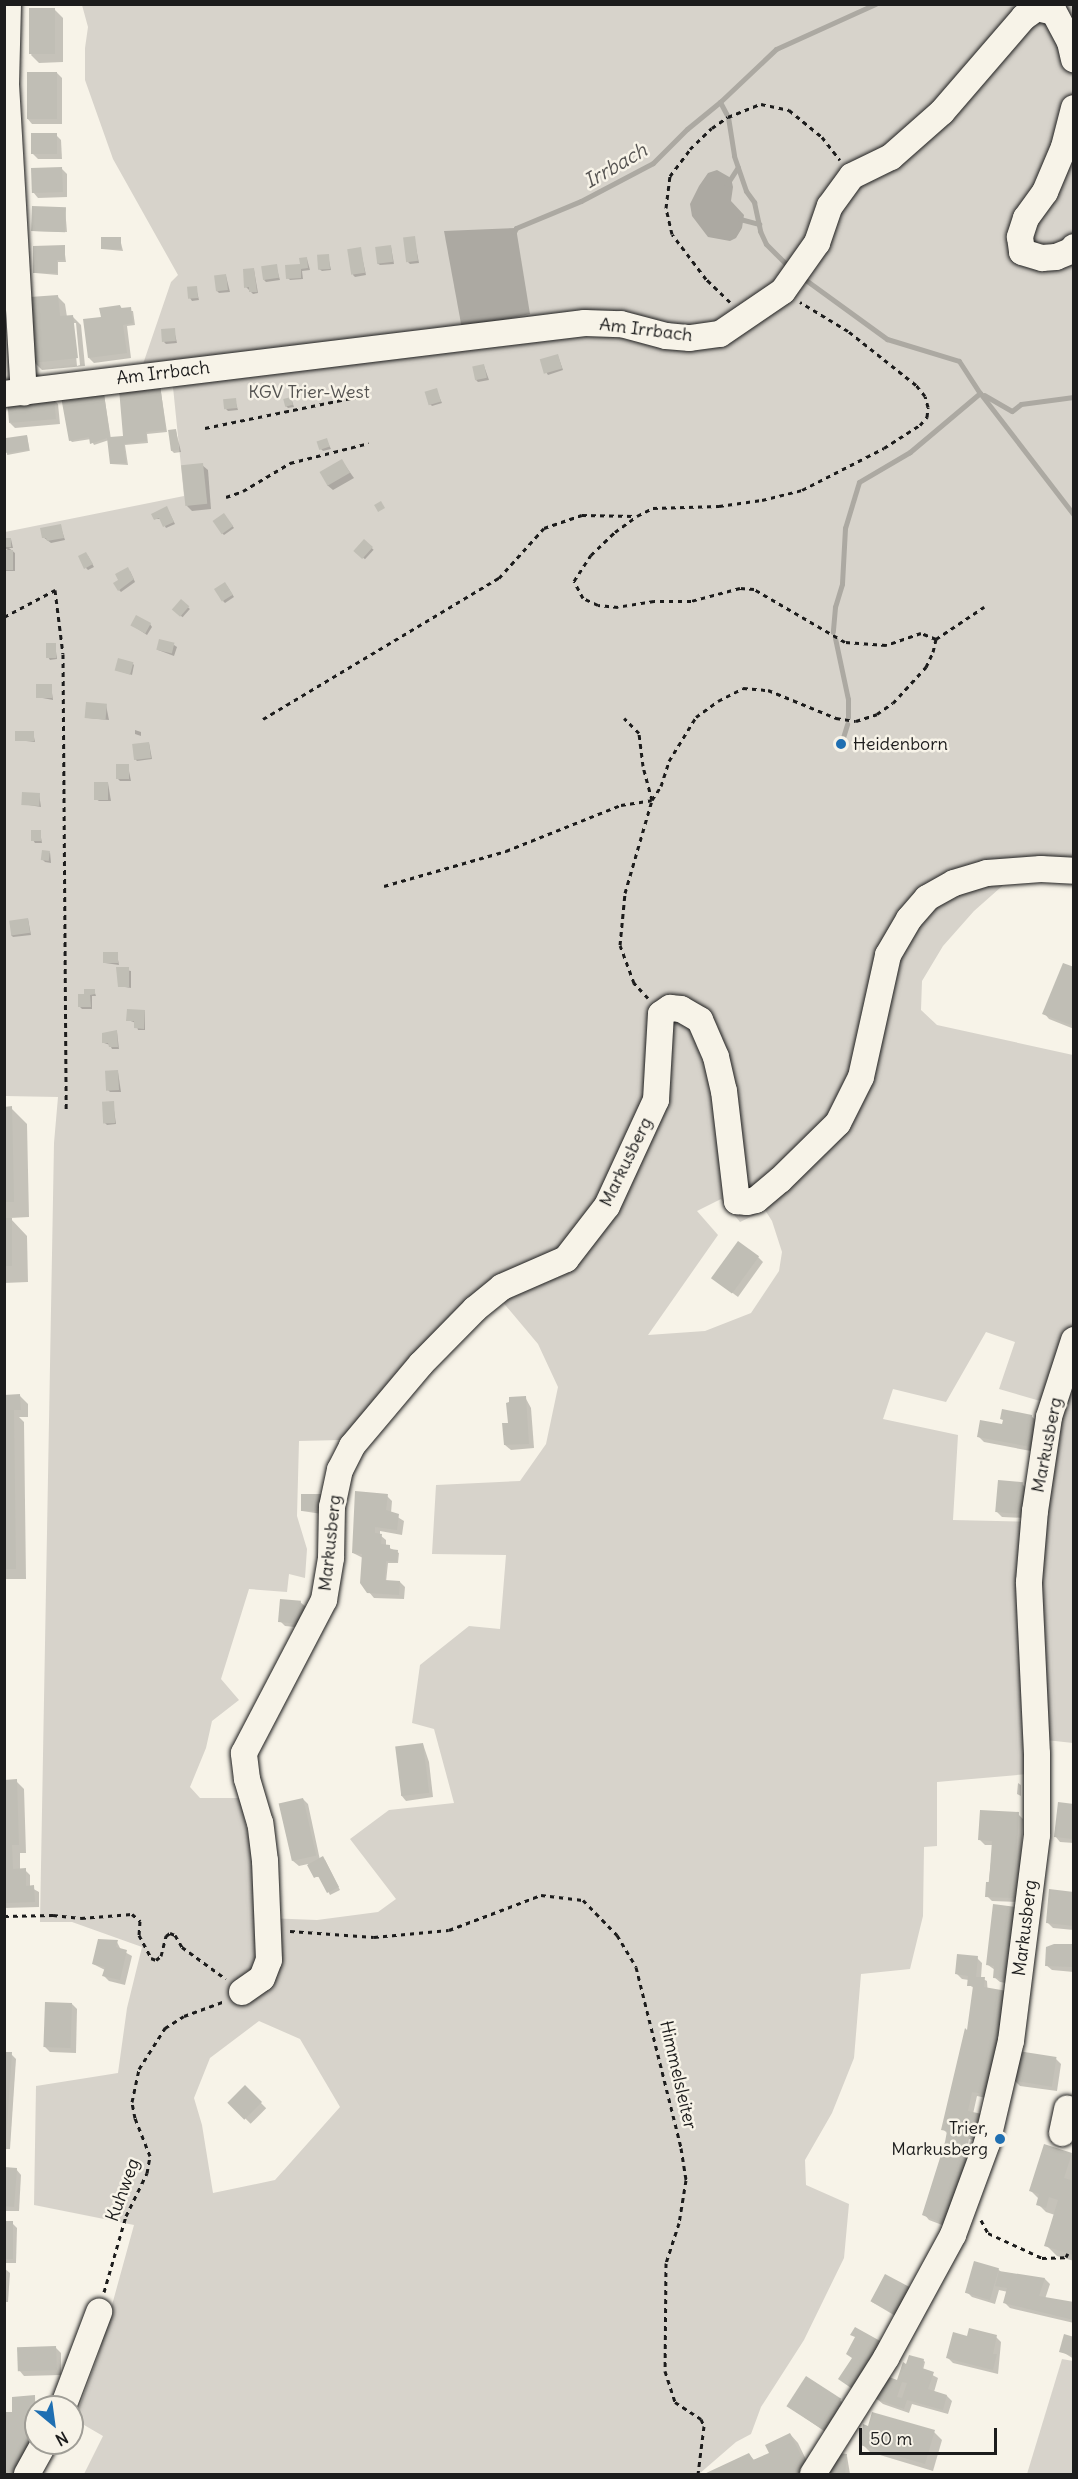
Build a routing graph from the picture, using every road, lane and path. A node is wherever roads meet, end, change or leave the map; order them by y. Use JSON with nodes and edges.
{"nodes":[{"id":1,"x":8,"y":4,"type":"edge"},
{"id":2,"x":1074,"y":60,"type":"edge"},
{"id":3,"x":5,"y":84,"type":"edge"},
{"id":4,"x":1074,"y":108,"type":"edge"},
{"id":5,"x":852,"y":176,"type":"junction"},
{"id":6,"x":1074,"y":246,"type":"edge"},
{"id":7,"x":783,"y":291,"type":"junction"},
{"id":8,"x":747,"y":318,"type":"junction"},
{"id":9,"x":14,"y":393,"type":"edge"},
{"id":10,"x":356,"y":397,"type":"dead end"},
{"id":11,"x":204,"y":428,"type":"dead end"},
{"id":12,"x":369,"y":443,"type":"dead end"},
{"id":13,"x":226,"y":497,"type":"dead end"},
{"id":14,"x":637,"y":516,"type":"junction"},
{"id":15,"x":984,"y":607,"type":"dead end"},
{"id":16,"x":4,"y":617,"type":"edge"},
{"id":17,"x":936,"y":639,"type":"junction"},
{"id":18,"x":263,"y":718,"type":"dead end"},
{"id":19,"x":624,"y":718,"type":"dead end"},
{"id":20,"x":652,"y":800,"type":"junction"},
{"id":21,"x":1074,"y":871,"type":"edge"},
{"id":22,"x":384,"y":886,"type":"dead end"},
{"id":23,"x":661,"y":1014,"type":"junction"},
{"id":24,"x":66,"y":1111,"type":"dead end"},
{"id":25,"x":1074,"y":1340,"type":"edge"},
{"id":26,"x":4,"y":1916,"type":"edge"},
{"id":27,"x":268,"y":1930,"type":"junction"},
{"id":28,"x":242,"y":1992,"type":"junction"},
{"id":29,"x":1067,"y":2109,"type":"dead end"},
{"id":30,"x":1062,"y":2133,"type":"dead end"},
{"id":31,"x":979,"y":2216,"type":"dead end"},
{"id":32,"x":1068,"y":2253,"type":"dead end"},
{"id":33,"x":99,"y":2312,"type":"joint"},
{"id":34,"x":68,"y":2395,"type":"edge"},
{"id":35,"x":38,"y":2455,"type":"edge"},
{"id":36,"x":27,"y":2475,"type":"edge"},
{"id":37,"x":698,"y":2475,"type":"edge"},
{"id":38,"x":813,"y":2475,"type":"edge"}],
"edges":[{"from":1,"to":3,"type":"street"},
{"from":2,"to":5,"type":"street","name":"Am Irrbach"},
{"from":3,"to":9,"type":"street"},
{"from":4,"to":6,"type":"street"},
{"from":5,"to":7,"type":"street","name":"Am Irrbach"},
{"from":5,"to":8,"type":"path"},
{"from":7,"to":8,"type":"street","name":"Am Irrbach"},
{"from":7,"to":14,"type":"path"},
{"from":8,"to":9,"type":"street","name":"Am Irrbach"},
{"from":10,"to":11,"type":"path"},
{"from":12,"to":13,"type":"path"},
{"from":14,"to":17,"type":"path"},
{"from":14,"to":18,"type":"path"},
{"from":15,"to":17,"type":"path"},
{"from":16,"to":24,"type":"path"},
{"from":17,"to":20,"type":"path"},
{"from":19,"to":20,"type":"path"},
{"from":20,"to":22,"type":"path"},
{"from":20,"to":23,"type":"path"},
{"from":21,"to":23,"type":"street"},
{"from":23,"to":27,"type":"street","name":"Markusberg"},
{"from":25,"to":38,"type":"street","name":"Markusberg"},
{"from":26,"to":28,"type":"path"},
{"from":27,"to":28,"type":"street","name":"Markusberg"},
{"from":27,"to":37,"type":"path","name":"Himmelsleiter"},
{"from":28,"to":33,"type":"path","name":"Kuhweg"},
{"from":29,"to":30,"type":"street"},
{"from":31,"to":32,"type":"path"},
{"from":33,"to":34,"type":"street"},
{"from":35,"to":36,"type":"street"}]}
